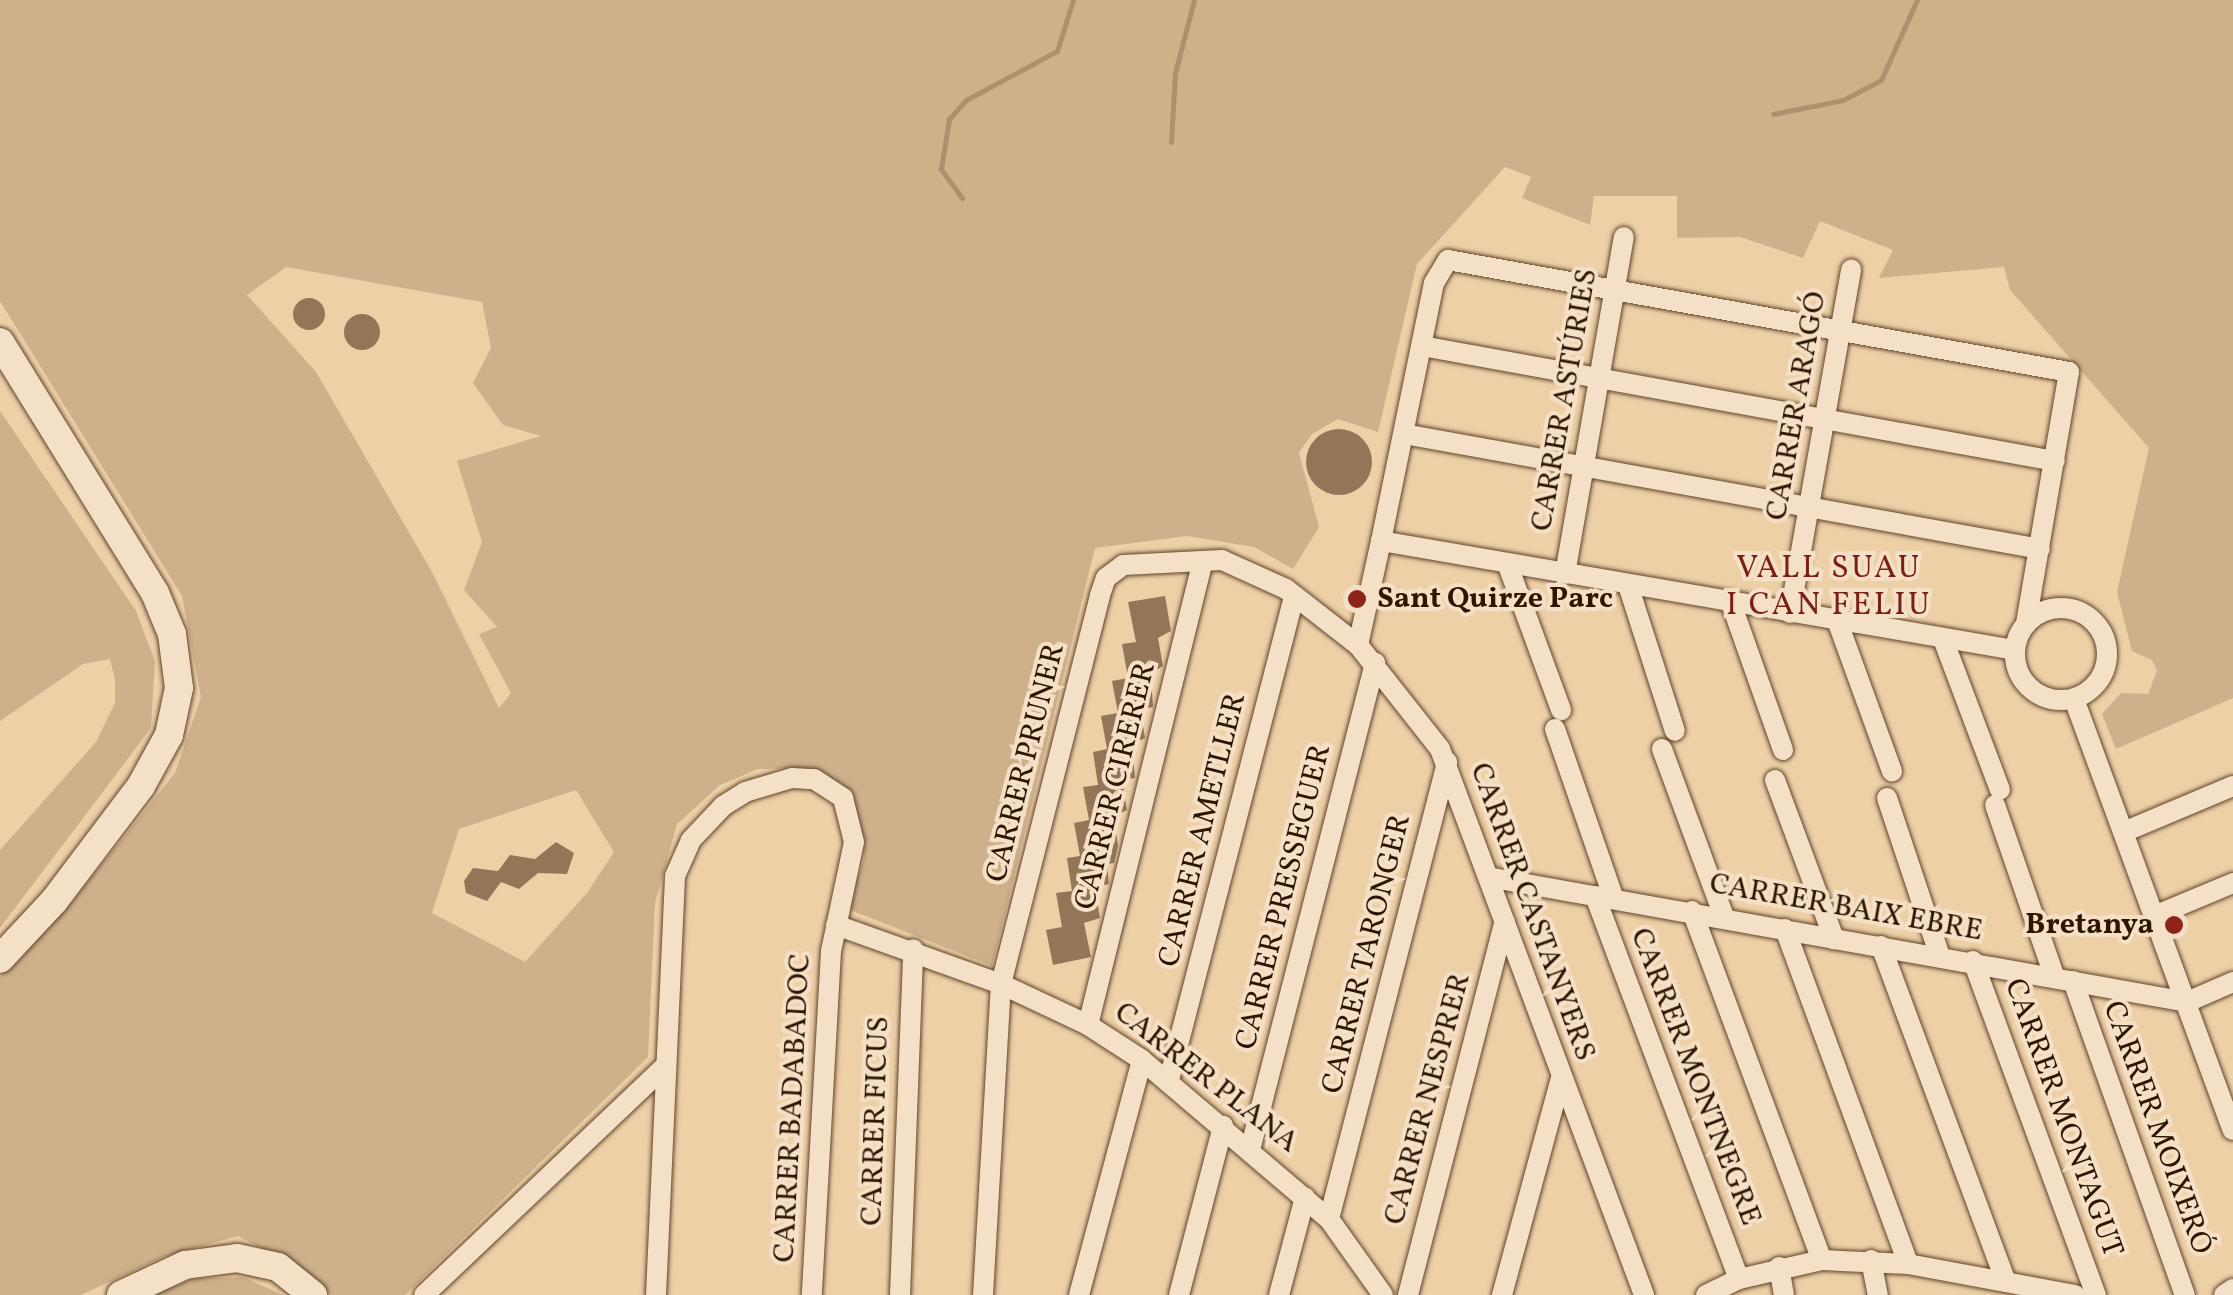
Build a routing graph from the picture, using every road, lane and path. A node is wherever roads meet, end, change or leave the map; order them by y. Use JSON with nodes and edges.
{"nodes":[{"id":1,"x":1624,"y":236,"type":"dead end"},
{"id":2,"x":1851,"y":269,"type":"dead end"},
{"id":3,"x":1615,"y":290,"type":"junction"},
{"id":4,"x":1842,"y":331,"type":"junction"},
{"id":5,"x":0,"y":342,"type":"edge"},
{"id":6,"x":1422,"y":346,"type":"junction"},
{"id":7,"x":1600,"y":376,"type":"junction"},
{"id":8,"x":1826,"y":418,"type":"junction"},
{"id":9,"x":1404,"y":434,"type":"junction"},
{"id":10,"x":2055,"y":461,"type":"junction"},
{"id":11,"x":1584,"y":466,"type":"junction"},
{"id":12,"x":1810,"y":507,"type":"junction"},
{"id":13,"x":1381,"y":541,"type":"junction"},
{"id":14,"x":2040,"y":548,"type":"junction"},
{"id":15,"x":1203,"y":561,"type":"junction"},
{"id":16,"x":1507,"y":564,"type":"junction"},
{"id":17,"x":1123,"y":565,"type":"joint"},
{"id":18,"x":1565,"y":574,"type":"junction"},
{"id":19,"x":1628,"y":585,"type":"junction"},
{"id":20,"x":1294,"y":596,"type":"junction"},
{"id":21,"x":1731,"y":603,"type":"junction"},
{"id":22,"x":1790,"y":613,"type":"junction"},
{"id":23,"x":1838,"y":623,"type":"junction"},
{"id":24,"x":2026,"y":624,"type":"junction"},
{"id":25,"x":1943,"y":639,"type":"junction"},
{"id":26,"x":1358,"y":645,"type":"junction"},
{"id":27,"x":2014,"y":650,"type":"junction"},
{"id":28,"x":1375,"y":663,"type":"junction"},
{"id":29,"x":2074,"y":699,"type":"junction"},
{"id":30,"x":1675,"y":731,"type":"dead end"},
{"id":31,"x":1662,"y":749,"type":"dead end"},
{"id":32,"x":1783,"y":750,"type":"dead end"},
{"id":33,"x":1447,"y":762,"type":"junction"},
{"id":34,"x":1892,"y":771,"type":"dead end"},
{"id":35,"x":1776,"y":780,"type":"dead end"},
{"id":36,"x":2233,"y":786,"type":"edge"},
{"id":37,"x":1887,"y":798,"type":"dead end"},
{"id":38,"x":2126,"y":831,"type":"junction"},
{"id":39,"x":1493,"y":878,"type":"junction"},
{"id":40,"x":2233,"y":883,"type":"edge"},
{"id":41,"x":1604,"y":898,"type":"junction"},
{"id":42,"x":1692,"y":911,"type":"junction"},
{"id":43,"x":2159,"y":914,"type":"junction"},
{"id":44,"x":1724,"y":917,"type":"junction"},
{"id":45,"x":1506,"y":919,"type":"junction"},
{"id":46,"x":836,"y":926,"type":"junction"},
{"id":47,"x":1785,"y":929,"type":"junction"},
{"id":48,"x":1834,"y":938,"type":"junction"},
{"id":49,"x":1881,"y":946,"type":"junction"},
{"id":50,"x":913,"y":949,"type":"junction"},
{"id":51,"x":1940,"y":956,"type":"junction"},
{"id":52,"x":0,"y":959,"type":"edge"},
{"id":53,"x":1973,"y":962,"type":"junction"},
{"id":54,"x":2064,"y":979,"type":"junction"},
{"id":55,"x":2233,"y":982,"type":"edge"},
{"id":56,"x":1001,"y":984,"type":"junction"},
{"id":57,"x":2187,"y":1002,"type":"junction"},
{"id":58,"x":1088,"y":1024,"type":"junction"},
{"id":59,"x":1142,"y":1060,"type":"junction"},
{"id":60,"x":664,"y":1068,"type":"junction"},
{"id":61,"x":1169,"y":1080,"type":"junction"},
{"id":62,"x":1560,"y":1081,"type":"junction"},
{"id":63,"x":1223,"y":1126,"type":"junction"},
{"id":64,"x":2233,"y":1130,"type":"edge"},
{"id":65,"x":1252,"y":1146,"type":"junction"},
{"id":66,"x":1305,"y":1196,"type":"junction"},
{"id":67,"x":1329,"y":1218,"type":"junction"},
{"id":68,"x":1822,"y":1260,"type":"junction"},
{"id":69,"x":1871,"y":1260,"type":"junction"},
{"id":70,"x":1908,"y":1264,"type":"junction"},
{"id":71,"x":1779,"y":1267,"type":"junction"},
{"id":72,"x":1738,"y":1279,"type":"junction"},
{"id":73,"x":2006,"y":1282,"type":"junction"},
{"id":74,"x":1973,"y":1285,"type":"edge"},
{"id":75,"x":2233,"y":1289,"type":"edge"},
{"id":76,"x":121,"y":1295,"type":"edge"},
{"id":77,"x":313,"y":1295,"type":"edge"},
{"id":78,"x":424,"y":1295,"type":"edge"},
{"id":79,"x":656,"y":1295,"type":"edge"},
{"id":80,"x":812,"y":1295,"type":"edge"},
{"id":81,"x":900,"y":1295,"type":"edge"},
{"id":82,"x":983,"y":1295,"type":"edge"},
{"id":83,"x":1079,"y":1295,"type":"edge"},
{"id":84,"x":1179,"y":1295,"type":"edge"},
{"id":85,"x":1280,"y":1295,"type":"edge"},
{"id":86,"x":1382,"y":1295,"type":"edge"},
{"id":87,"x":1408,"y":1295,"type":"edge"},
{"id":88,"x":1502,"y":1295,"type":"edge"},
{"id":89,"x":1644,"y":1295,"type":"edge"},
{"id":90,"x":1706,"y":1295,"type":"edge"},
{"id":91,"x":1784,"y":1295,"type":"edge"},
{"id":92,"x":1878,"y":1295,"type":"edge"},
{"id":93,"x":2072,"y":1295,"type":"edge"},
{"id":94,"x":2096,"y":1295,"type":"edge"},
{"id":95,"x":2185,"y":1295,"type":"edge"},
{"id":96,"x":2224,"y":1295,"type":"edge"}],
"edges":[{"from":1,"to":3,"type":"street","name":"CARRER ASTÚRIES"},
{"from":2,"to":4,"type":"street","name":"CARRER ARAGÓ"},
{"from":3,"to":4,"type":"street"},
{"from":3,"to":6,"type":"street"},
{"from":3,"to":7,"type":"street","name":"CARRER ASTÚRIES"},
{"from":4,"to":8,"type":"street","name":"CARRER ARAGÓ"},
{"from":4,"to":10,"type":"street"},
{"from":5,"to":52,"type":"main road"},
{"from":6,"to":7,"type":"street"},
{"from":6,"to":9,"type":"street"},
{"from":7,"to":8,"type":"street"},
{"from":7,"to":11,"type":"street","name":"CARRER ASTÚRIES"},
{"from":8,"to":10,"type":"street"},
{"from":8,"to":12,"type":"street","name":"CARRER ARAGÓ"},
{"from":9,"to":11,"type":"street"},
{"from":9,"to":13,"type":"street"},
{"from":10,"to":14,"type":"street"},
{"from":11,"to":12,"type":"street"},
{"from":11,"to":18,"type":"street","name":"CARRER ASTÚRIES"},
{"from":12,"to":14,"type":"street"},
{"from":12,"to":22,"type":"street","name":"CARRER ARAGÓ"},
{"from":13,"to":16,"type":"street"},
{"from":13,"to":26,"type":"street"},
{"from":14,"to":24,"type":"street"},
{"from":15,"to":17,"type":"street","name":"CARRER CASTANYERS"},
{"from":15,"to":20,"type":"street","name":"CARRER CASTANYERS"},
{"from":15,"to":58,"type":"street","name":"CARRER CIRERER"},
{"from":16,"to":18,"type":"street"},
{"from":16,"to":41,"type":"street","name":"CARRER MONTNEGRE"},
{"from":17,"to":56,"type":"street","name":"CARRER PRUNER"},
{"from":18,"to":19,"type":"street"},
{"from":19,"to":21,"type":"street"},
{"from":19,"to":30,"type":"street"},
{"from":20,"to":26,"type":"street","name":"CARRER CASTANYERS"},
{"from":20,"to":61,"type":"street","name":"CARRER AMETLLER"},
{"from":21,"to":22,"type":"street"},
{"from":21,"to":32,"type":"street"},
{"from":22,"to":23,"type":"street"},
{"from":23,"to":25,"type":"street"},
{"from":23,"to":34,"type":"street"},
{"from":24,"to":27,"type":"street"},
{"from":24,"to":29,"type":"street"},
{"from":25,"to":27,"type":"street"},
{"from":25,"to":54,"type":"street","name":"CARRER MOIXERÓ"},
{"from":26,"to":28,"type":"street","name":"CARRER CASTANYERS"},
{"from":27,"to":29,"type":"street"},
{"from":28,"to":33,"type":"street","name":"CARRER CASTANYERS"},
{"from":28,"to":65,"type":"street","name":"CARRER PRESSEGUER"},
{"from":29,"to":38,"type":"street"},
{"from":31,"to":44,"type":"street"},
{"from":33,"to":39,"type":"street","name":"CARRER CASTANYERS"},
{"from":33,"to":67,"type":"street","name":"CARRER TARONGER"},
{"from":35,"to":48,"type":"street"},
{"from":36,"to":38,"type":"street"},
{"from":37,"to":51,"type":"street"},
{"from":38,"to":43,"type":"street"},
{"from":39,"to":41,"type":"street","name":"CARRER BAIX EBRE"},
{"from":39,"to":45,"type":"street","name":"CARRER CASTANYERS"},
{"from":40,"to":43,"type":"street"},
{"from":41,"to":42,"type":"street","name":"CARRER BAIX EBRE"},
{"from":41,"to":72,"type":"street","name":"CARRER MONTNEGRE"},
{"from":42,"to":44,"type":"street","name":"CARRER BAIX EBRE"},
{"from":42,"to":68,"type":"street"},
{"from":43,"to":57,"type":"street"},
{"from":44,"to":47,"type":"street","name":"CARRER BAIX EBRE"},
{"from":45,"to":62,"type":"street","name":"CARRER CASTANYERS"},
{"from":45,"to":87,"type":"street","name":"CARRER NESPRER"},
{"from":46,"to":50,"type":"street","name":"CARRER PLANA"},
{"from":46,"to":60,"type":"street","name":"CARRER BADABADOC"},
{"from":46,"to":80,"type":"street","name":"CARRER BADABADOC"},
{"from":47,"to":48,"type":"street","name":"CARRER BAIX EBRE"},
{"from":47,"to":70,"type":"street"},
{"from":48,"to":49,"type":"street","name":"CARRER BAIX EBRE"},
{"from":49,"to":51,"type":"street","name":"CARRER BAIX EBRE"},
{"from":49,"to":73,"type":"street"},
{"from":50,"to":56,"type":"street","name":"CARRER PLANA"},
{"from":50,"to":81,"type":"street","name":"CARRER FICUS"},
{"from":51,"to":53,"type":"street","name":"CARRER BAIX EBRE"},
{"from":53,"to":54,"type":"street","name":"CARRER BAIX EBRE"},
{"from":53,"to":94,"type":"street","name":"CARRER MONTAGUT"},
{"from":54,"to":57,"type":"street","name":"CARRER BAIX EBRE"},
{"from":54,"to":95,"type":"street","name":"CARRER MOIXERÓ"},
{"from":55,"to":57,"type":"street"},
{"from":56,"to":58,"type":"street","name":"CARRER PLANA"},
{"from":56,"to":82,"type":"street","name":"CARRER PRUNER"},
{"from":57,"to":64,"type":"street"},
{"from":58,"to":59,"type":"street","name":"CARRER PLANA"},
{"from":59,"to":61,"type":"street","name":"CARRER PLANA"},
{"from":59,"to":83,"type":"street"},
{"from":60,"to":78,"type":"street"},
{"from":60,"to":79,"type":"street","name":"CARRER BADABADOC"},
{"from":61,"to":63,"type":"street","name":"CARRER PLANA"},
{"from":62,"to":88,"type":"street"},
{"from":62,"to":89,"type":"street","name":"CARRER CASTANYERS"},
{"from":63,"to":65,"type":"street","name":"CARRER PLANA"},
{"from":63,"to":84,"type":"street"},
{"from":65,"to":66,"type":"street","name":"CARRER PLANA"},
{"from":66,"to":67,"type":"street","name":"CARRER PLANA"},
{"from":66,"to":85,"type":"street"},
{"from":67,"to":86,"type":"street","name":"CARRER PLANA"},
{"from":68,"to":69,"type":"street"},
{"from":68,"to":71,"type":"street"},
{"from":69,"to":70,"type":"street"},
{"from":69,"to":92,"type":"street"},
{"from":70,"to":74,"type":"street"},
{"from":71,"to":72,"type":"street"},
{"from":71,"to":91,"type":"street"},
{"from":72,"to":90,"type":"street"},
{"from":73,"to":74,"type":"street"},
{"from":73,"to":93,"type":"street"},
{"from":75,"to":96,"type":"street"},
{"from":76,"to":77,"type":"main road"}]}
